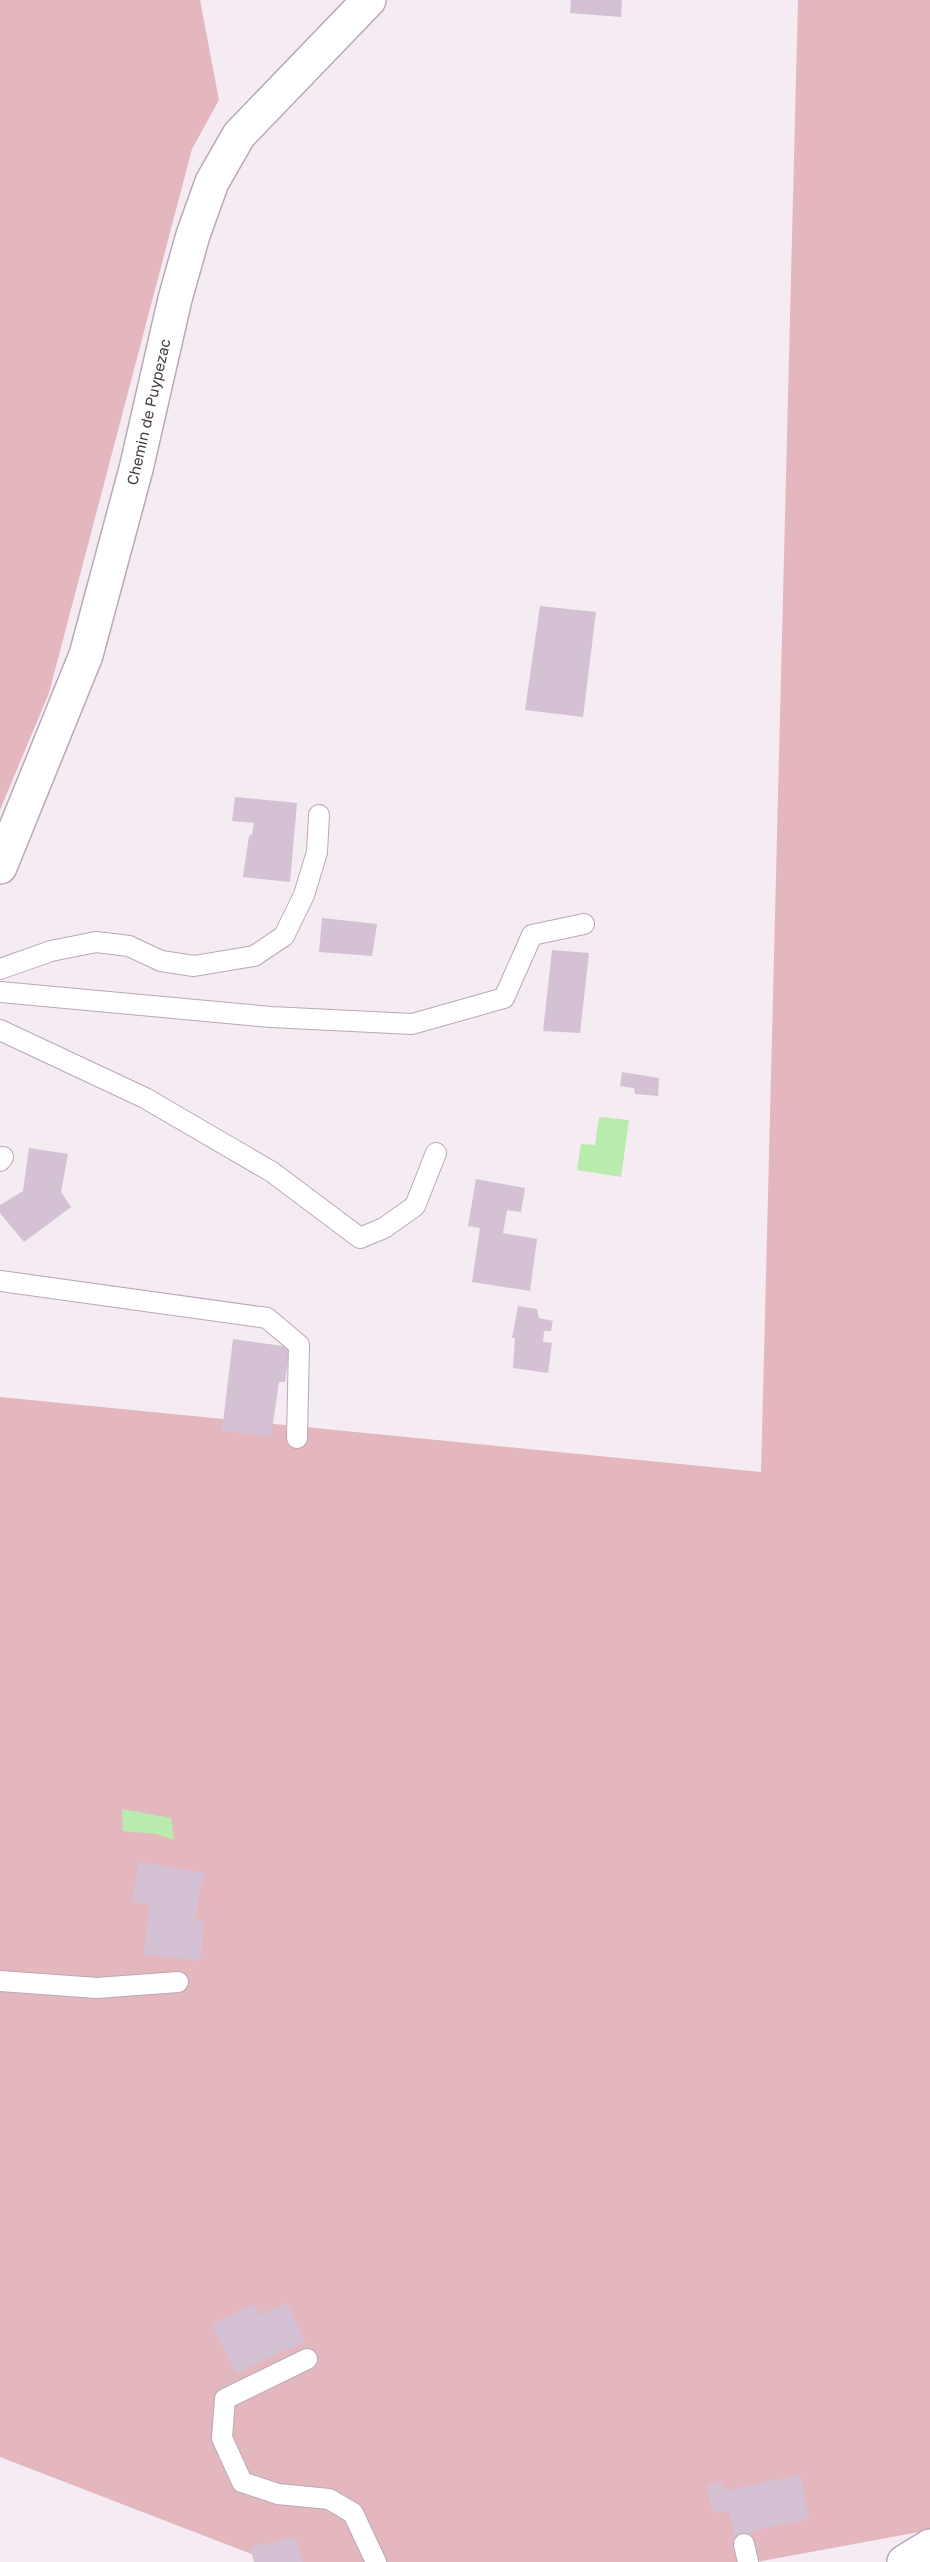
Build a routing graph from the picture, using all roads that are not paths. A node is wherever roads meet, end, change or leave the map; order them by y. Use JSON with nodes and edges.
{"nodes":[{"id":1,"x":369,"y":0,"type":"edge"},
{"id":2,"x":319,"y":815,"type":"dead end"},
{"id":3,"x":0,"y":867,"type":"edge"},
{"id":4,"x":584,"y":924,"type":"dead end"},
{"id":5,"x":0,"y":969,"type":"edge"},
{"id":6,"x":0,"y":992,"type":"edge"},
{"id":7,"x":0,"y":1030,"type":"edge"},
{"id":8,"x":436,"y":1153,"type":"dead end"},
{"id":9,"x":0,"y":1281,"type":"edge"},
{"id":10,"x":297,"y":1438,"type":"dead end"},
{"id":11,"x":0,"y":1981,"type":"edge"},
{"id":12,"x":178,"y":1983,"type":"dead end"},
{"id":13,"x":308,"y":2359,"type":"dead end"},
{"id":14,"x":930,"y":2546,"type":"edge"},
{"id":15,"x":376,"y":2562,"type":"edge"},
{"id":16,"x":904,"y":2562,"type":"edge"}],
"edges":[{"from":1,"to":3,"type":"street","name":"Chemin de Puypezac"},
{"from":2,"to":5,"type":"lane"},
{"from":4,"to":6,"type":"lane"},
{"from":7,"to":8,"type":"lane"},
{"from":9,"to":10,"type":"lane"},
{"from":11,"to":12,"type":"lane"},
{"from":13,"to":15,"type":"lane"},
{"from":14,"to":16,"type":"street"}]}
